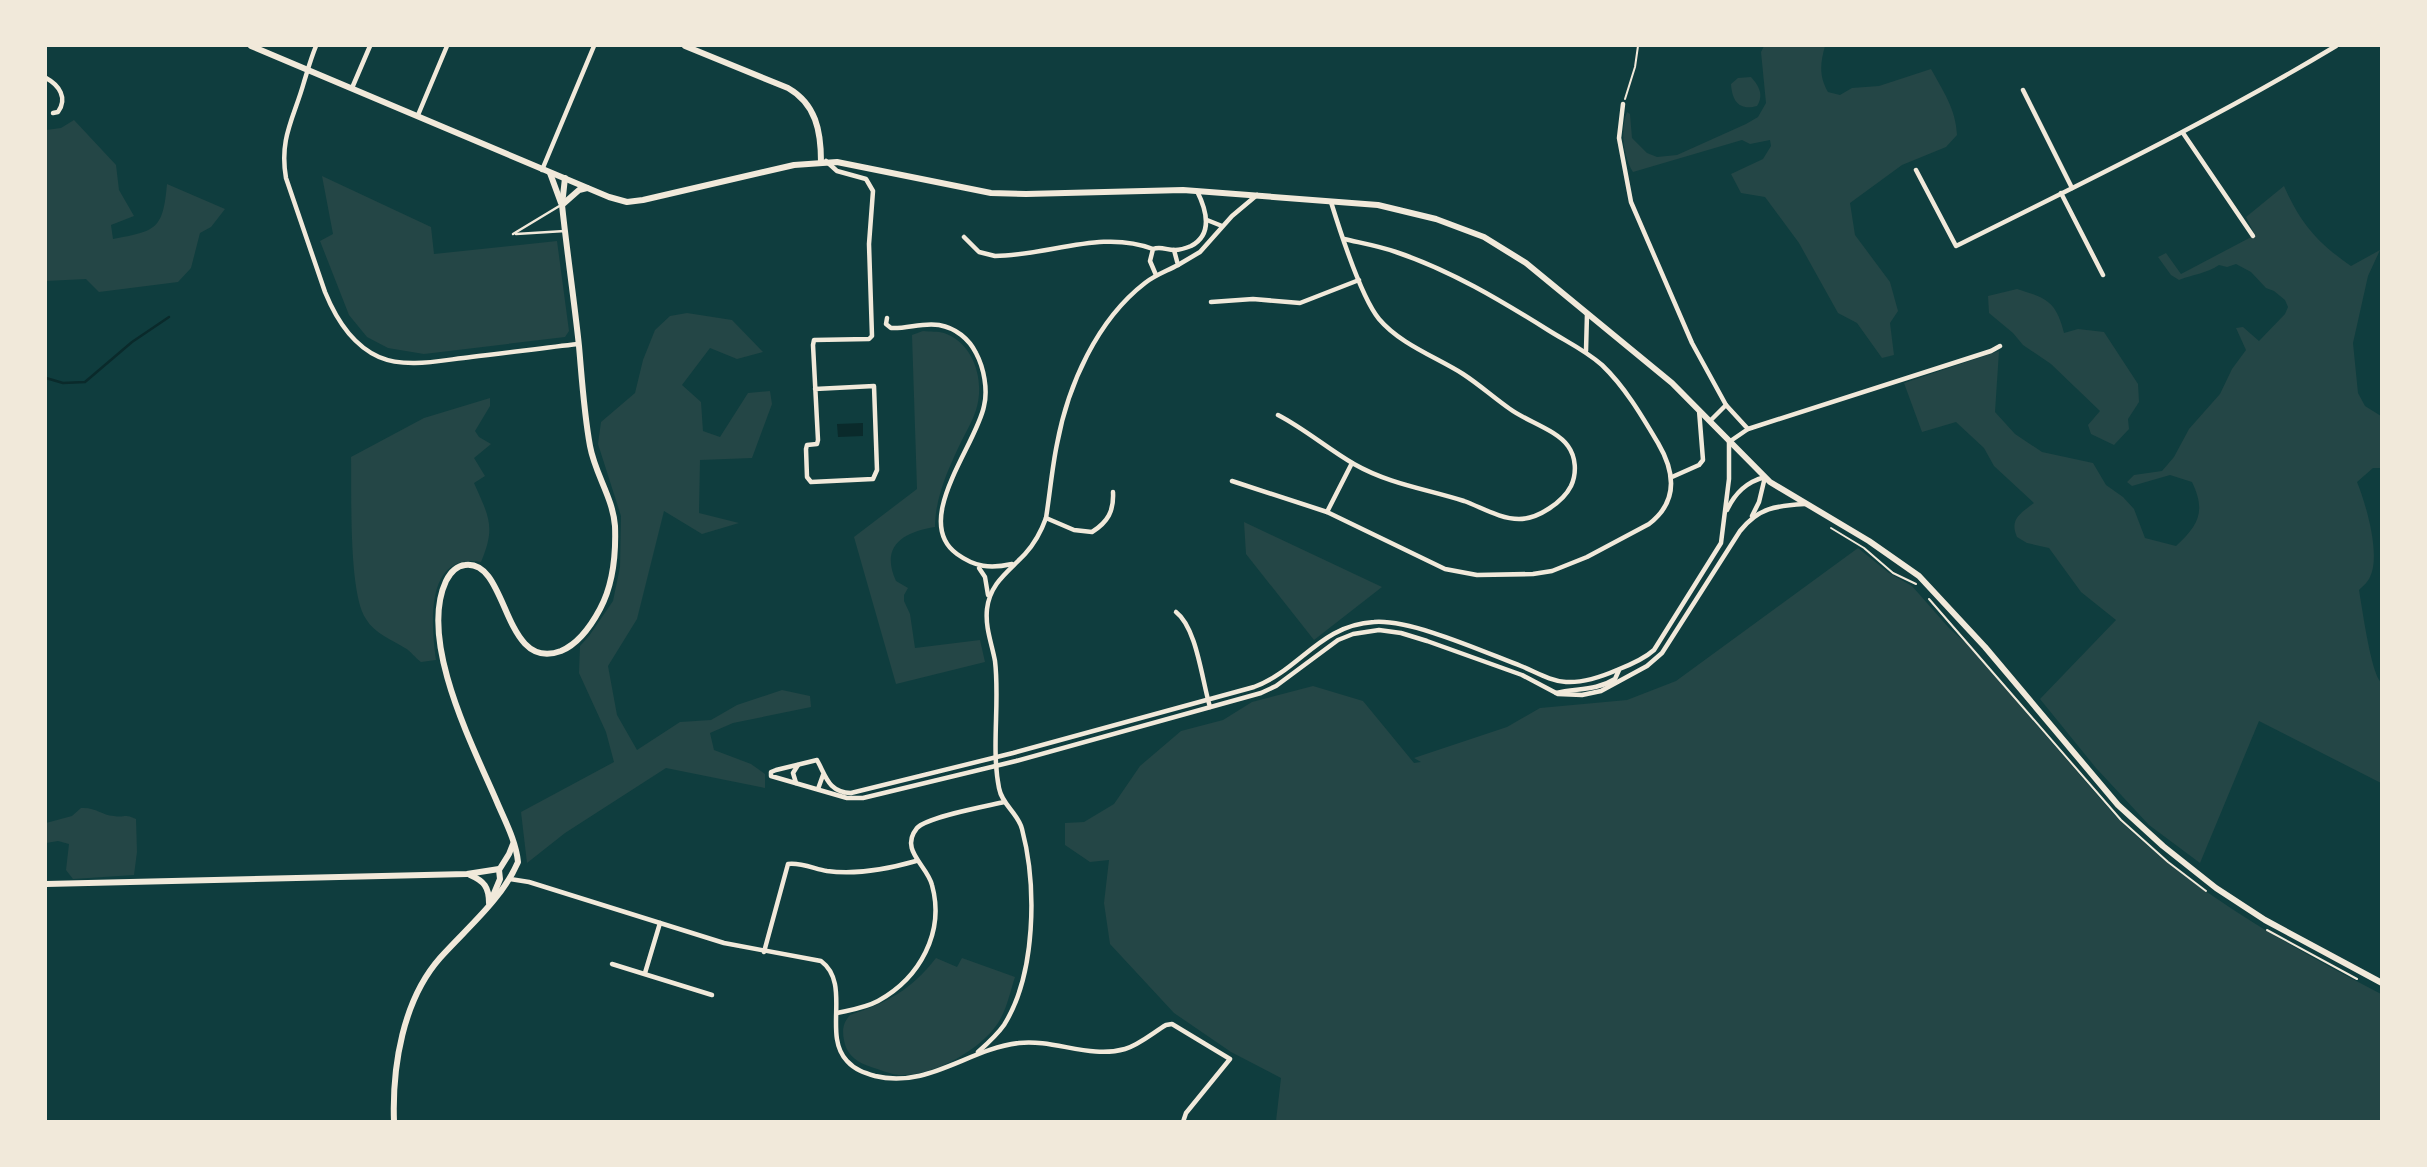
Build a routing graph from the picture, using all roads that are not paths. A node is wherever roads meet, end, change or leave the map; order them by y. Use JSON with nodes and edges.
{"nodes":[{"id":1,"x":251,"y":46,"type":"edge"},
{"id":2,"x":316,"y":46,"type":"edge"},
{"id":3,"x":369,"y":46,"type":"edge"},
{"id":4,"x":447,"y":46,"type":"edge"},
{"id":5,"x":594,"y":46,"type":"edge"},
{"id":6,"x":685,"y":46,"type":"edge"},
{"id":7,"x":2336,"y":46,"type":"edge"},
{"id":8,"x":306,"y":69,"type":"junction"},
{"id":9,"x":46,"y":78,"type":"edge"},
{"id":10,"x":352,"y":88,"type":"junction"},
{"id":11,"x":2023,"y":90,"type":"dead end"},
{"id":12,"x":1623,"y":104,"type":"road end"},
{"id":13,"x":53,"y":113,"type":"dead end"},
{"id":14,"x":418,"y":115,"type":"junction"},
{"id":15,"x":2183,"y":133,"type":"junction"},
{"id":16,"x":824,"y":162,"type":"junction"},
{"id":17,"x":542,"y":170,"type":"junction"},
{"id":18,"x":1916,"y":170,"type":"dead end"},
{"id":19,"x":550,"y":173,"type":"junction"},
{"id":20,"x":565,"y":178,"type":"junction"},
{"id":21,"x":587,"y":188,"type":"junction"},
{"id":22,"x":2072,"y":188,"type":"junction"},
{"id":23,"x":1197,"y":191,"type":"junction"},
{"id":24,"x":2061,"y":193,"type":"junction"},
{"id":25,"x":1257,"y":195,"type":"junction"},
{"id":26,"x":1330,"y":201,"type":"junction"},
{"id":27,"x":562,"y":205,"type":"junction"},
{"id":28,"x":1207,"y":220,"type":"junction"},
{"id":29,"x":1222,"y":226,"type":"junction"},
{"id":30,"x":565,"y":231,"type":"junction"},
{"id":31,"x":2253,"y":236,"type":"dead end"},
{"id":32,"x":964,"y":237,"type":"dead end"},
{"id":33,"x":1344,"y":239,"type":"junction"},
{"id":34,"x":1153,"y":249,"type":"junction"},
{"id":35,"x":1174,"y":250,"type":"junction"},
{"id":36,"x":1178,"y":265,"type":"junction"},
{"id":37,"x":1156,"y":275,"type":"junction"},
{"id":38,"x":2103,"y":275,"type":"dead end"},
{"id":39,"x":1359,"y":280,"type":"junction"},
{"id":40,"x":1210,"y":302,"type":"dead end"},
{"id":41,"x":1587,"y":313,"type":"junction"},
{"id":42,"x":887,"y":318,"type":"dead end"},
{"id":43,"x":578,"y":344,"type":"junction"},
{"id":44,"x":2000,"y":346,"type":"dead end"},
{"id":45,"x":1586,"y":351,"type":"junction"},
{"id":46,"x":816,"y":388,"type":"junction"},
{"id":47,"x":1726,"y":405,"type":"junction"},
{"id":48,"x":1699,"y":410,"type":"junction"},
{"id":49,"x":1278,"y":415,"type":"dead end"},
{"id":50,"x":1710,"y":421,"type":"junction"},
{"id":51,"x":1748,"y":429,"type":"junction"},
{"id":52,"x":1729,"y":442,"type":"junction"},
{"id":53,"x":1352,"y":463,"type":"junction"},
{"id":54,"x":1672,"y":477,"type":"junction"},
{"id":55,"x":1765,"y":477,"type":"junction"},
{"id":56,"x":1233,"y":481,"type":"dead end"},
{"id":57,"x":1113,"y":492,"type":"dead end"},
{"id":58,"x":1808,"y":504,"type":"junction"},
{"id":59,"x":1327,"y":512,"type":"junction"},
{"id":60,"x":1725,"y":514,"type":"junction"},
{"id":61,"x":1046,"y":518,"type":"junction"},
{"id":62,"x":1751,"y":518,"type":"junction"},
{"id":63,"x":1013,"y":564,"type":"junction"},
{"id":64,"x":978,"y":566,"type":"junction"},
{"id":65,"x":989,"y":599,"type":"junction"},
{"id":66,"x":1176,"y":612,"type":"dead end"},
{"id":67,"x":1619,"y":670,"type":"junction"},
{"id":68,"x":1555,"y":693,"type":"junction"},
{"id":69,"x":1208,"y":700,"type":"junction"},
{"id":70,"x":1210,"y":707,"type":"junction"},
{"id":71,"x":997,"y":757,"type":"junction"},
{"id":72,"x":799,"y":764,"type":"junction"},
{"id":73,"x":997,"y":766,"type":"junction"},
{"id":74,"x":822,"y":775,"type":"junction"},
{"id":75,"x":796,"y":783,"type":"junction"},
{"id":76,"x":818,"y":789,"type":"junction"},
{"id":77,"x":1004,"y":802,"type":"junction"},
{"id":78,"x":513,"y":842,"type":"junction"},
{"id":79,"x":916,"y":861,"type":"junction"},
{"id":80,"x":500,"y":868,"type":"junction"},
{"id":81,"x":467,"y":874,"type":"junction"},
{"id":82,"x":511,"y":876,"type":"junction"},
{"id":83,"x":500,"y":878,"type":"junction"},
{"id":84,"x":46,"y":884,"type":"edge"},
{"id":85,"x":489,"y":905,"type":"junction"},
{"id":86,"x":660,"y":923,"type":"junction"},
{"id":87,"x":764,"y":952,"type":"junction"},
{"id":88,"x":612,"y":964,"type":"dead end"},
{"id":89,"x":645,"y":973,"type":"junction"},
{"id":90,"x":2382,"y":982,"type":"edge"},
{"id":91,"x":712,"y":995,"type":"dead end"},
{"id":92,"x":837,"y":1013,"type":"junction"},
{"id":93,"x":975,"y":1055,"type":"junction"},
{"id":94,"x":394,"y":1122,"type":"edge"},
{"id":95,"x":1183,"y":1122,"type":"edge"}],
"edges":[{"from":1,"to":8,"type":"main road"},
{"from":2,"to":8,"type":"street"},
{"from":3,"to":10,"type":"street"},
{"from":4,"to":14,"type":"street"},
{"from":5,"to":17,"type":"street"},
{"from":6,"to":16,"type":"main road"},
{"from":7,"to":15,"type":"street"},
{"from":8,"to":10,"type":"main road"},
{"from":8,"to":43,"type":"street"},
{"from":9,"to":13,"type":"street"},
{"from":10,"to":14,"type":"main road"},
{"from":11,"to":22,"type":"street"},
{"from":12,"to":47,"type":"street"},
{"from":14,"to":17,"type":"main road"},
{"from":15,"to":22,"type":"street"},
{"from":15,"to":31,"type":"street"},
{"from":16,"to":21,"type":"main road"},
{"from":16,"to":23,"type":"main road"},
{"from":16,"to":46,"type":"street"},
{"from":17,"to":19,"type":"main road"},
{"from":18,"to":24,"type":"street"},
{"from":19,"to":20,"type":"main road"},
{"from":19,"to":27,"type":"main road"},
{"from":20,"to":21,"type":"main road"},
{"from":20,"to":27,"type":"main road"},
{"from":21,"to":27,"type":"main road"},
{"from":22,"to":24,"type":"street"},
{"from":23,"to":25,"type":"main road"},
{"from":23,"to":28,"type":"street"},
{"from":24,"to":38,"type":"street"},
{"from":25,"to":26,"type":"main road"},
{"from":25,"to":29,"type":"street"},
{"from":26,"to":33,"type":"street"},
{"from":26,"to":41,"type":"main road"},
{"from":27,"to":30,"type":"main road"},
{"from":27,"to":30,"type":"lane"},
{"from":28,"to":29,"type":"street"},
{"from":28,"to":35,"type":"street"},
{"from":29,"to":36,"type":"street"},
{"from":30,"to":43,"type":"main road"},
{"from":32,"to":34,"type":"street"},
{"from":33,"to":39,"type":"street"},
{"from":33,"to":45,"type":"street"},
{"from":34,"to":35,"type":"street"},
{"from":34,"to":37,"type":"street"},
{"from":35,"to":36,"type":"street"},
{"from":36,"to":37,"type":"street"},
{"from":37,"to":61,"type":"street"},
{"from":39,"to":40,"type":"street"},
{"from":39,"to":53,"type":"street"},
{"from":41,"to":45,"type":"street"},
{"from":41,"to":48,"type":"main road"},
{"from":42,"to":64,"type":"street"},
{"from":43,"to":78,"type":"main road"},
{"from":44,"to":51,"type":"street"},
{"from":45,"to":54,"type":"street"},
{"from":46,"to":46,"type":"street"},
{"from":47,"to":50,"type":"street"},
{"from":47,"to":51,"type":"street"},
{"from":48,"to":50,"type":"main road"},
{"from":48,"to":54,"type":"street"},
{"from":49,"to":53,"type":"street"},
{"from":50,"to":52,"type":"main road"},
{"from":51,"to":52,"type":"street"},
{"from":52,"to":55,"type":"main road"},
{"from":52,"to":60,"type":"street"},
{"from":53,"to":59,"type":"street"},
{"from":54,"to":59,"type":"street"},
{"from":55,"to":58,"type":"main road"},
{"from":55,"to":60,"type":"street"},
{"from":55,"to":62,"type":"street"},
{"from":56,"to":59,"type":"street"},
{"from":57,"to":61,"type":"street"},
{"from":58,"to":62,"type":"street"},
{"from":58,"to":90,"type":"main road"},
{"from":60,"to":67,"type":"street"},
{"from":61,"to":63,"type":"street"},
{"from":62,"to":68,"type":"street"},
{"from":63,"to":64,"type":"street"},
{"from":63,"to":65,"type":"street"},
{"from":64,"to":65,"type":"street"},
{"from":65,"to":71,"type":"street"},
{"from":66,"to":69,"type":"street"},
{"from":67,"to":68,"type":"street"},
{"from":67,"to":69,"type":"street"},
{"from":68,"to":70,"type":"street"},
{"from":69,"to":70,"type":"street"},
{"from":69,"to":71,"type":"street"},
{"from":70,"to":73,"type":"street"},
{"from":71,"to":73,"type":"street"},
{"from":71,"to":74,"type":"street"},
{"from":72,"to":74,"type":"street"},
{"from":72,"to":75,"type":"street"},
{"from":72,"to":75,"type":"street"},
{"from":73,"to":76,"type":"street"},
{"from":73,"to":77,"type":"street"},
{"from":74,"to":76,"type":"street"},
{"from":75,"to":76,"type":"street"},
{"from":77,"to":79,"type":"street"},
{"from":77,"to":93,"type":"street"},
{"from":78,"to":80,"type":"main road"},
{"from":78,"to":82,"type":"main road"},
{"from":79,"to":87,"type":"street"},
{"from":79,"to":92,"type":"street"},
{"from":80,"to":81,"type":"main road"},
{"from":80,"to":82,"type":"main road"},
{"from":80,"to":83,"type":"main road"},
{"from":81,"to":83,"type":"main road"},
{"from":81,"to":84,"type":"main road"},
{"from":81,"to":85,"type":"main road"},
{"from":82,"to":83,"type":"main road"},
{"from":82,"to":85,"type":"main road"},
{"from":82,"to":86,"type":"street"},
{"from":83,"to":85,"type":"main road"},
{"from":85,"to":94,"type":"main road"},
{"from":86,"to":87,"type":"street"},
{"from":86,"to":89,"type":"street"},
{"from":87,"to":92,"type":"street"},
{"from":88,"to":89,"type":"street"},
{"from":89,"to":91,"type":"street"},
{"from":92,"to":93,"type":"street"},
{"from":93,"to":95,"type":"street"}]}
